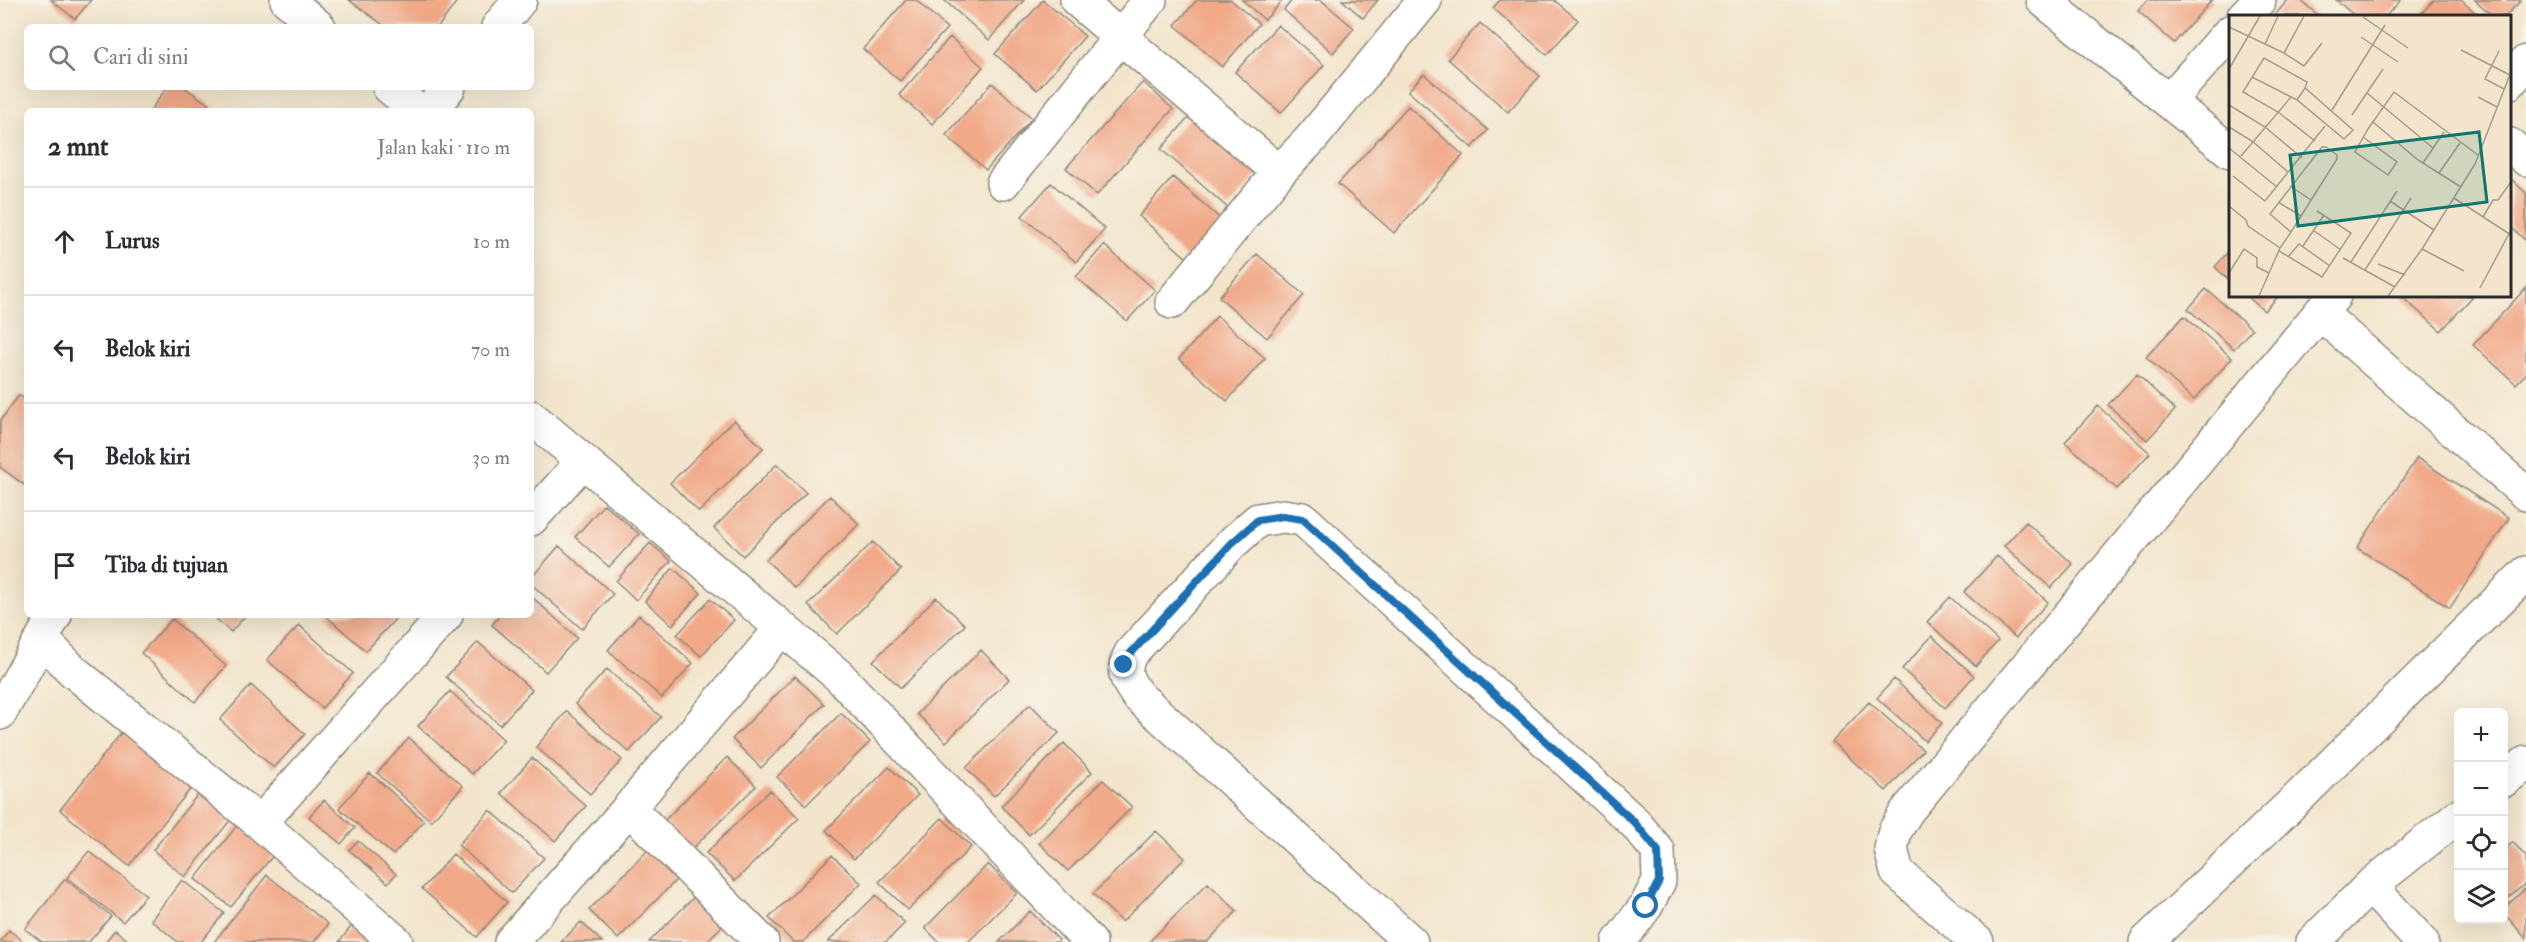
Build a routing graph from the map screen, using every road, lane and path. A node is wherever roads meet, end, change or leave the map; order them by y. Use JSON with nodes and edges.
{"nodes":[{"id":1,"x":287,"y":0,"type":"edge"},
{"id":2,"x":520,"y":0,"type":"edge"},
{"id":3,"x":1077,"y":0,"type":"edge"},
{"id":4,"x":1150,"y":0,"type":"edge"},
{"id":5,"x":1425,"y":0,"type":"edge"},
{"id":6,"x":2043,"y":0,"type":"edge"},
{"id":7,"x":2259,"y":0,"type":"edge"},
{"id":8,"x":2245,"y":15,"type":"edge"},
{"id":9,"x":315,"y":24,"type":"edge"},
{"id":10,"x":500,"y":24,"type":"edge"},
{"id":11,"x":2229,"y":33,"type":"edge"},
{"id":12,"x":1122,"y":37,"type":"junction"},
{"id":13,"x":2526,"y":62,"type":"edge"},
{"id":14,"x":2511,"y":81,"type":"edge"},
{"id":15,"x":393,"y":90,"type":"edge"},
{"id":16,"x":448,"y":90,"type":"edge"},
{"id":17,"x":2169,"y":101,"type":"junction"},
{"id":18,"x":414,"y":108,"type":"edge"},
{"id":19,"x":432,"y":108,"type":"edge"},
{"id":20,"x":2511,"y":146,"type":"edge"},
{"id":21,"x":2229,"y":150,"type":"edge"},
{"id":22,"x":2526,"y":159,"type":"edge"},
{"id":23,"x":1279,"y":172,"type":"junction"},
{"id":24,"x":1003,"y":183,"type":"dead end"},
{"id":25,"x":1172,"y":302,"type":"dead end"},
{"id":26,"x":2327,"y":304,"type":"edge"},
{"id":27,"x":534,"y":419,"type":"edge"},
{"id":28,"x":583,"y":460,"type":"junction"},
{"id":29,"x":2526,"y":494,"type":"edge"},
{"id":30,"x":534,"y":516,"type":"edge"},
{"id":31,"x":2526,"y":573,"type":"edge"},
{"id":32,"x":443,"y":618,"type":"edge"},
{"id":33,"x":48,"y":627,"type":"edge"},
{"id":34,"x":782,"y":628,"type":"junction"},
{"id":35,"x":0,"y":713,"type":"edge"},
{"id":36,"x":2526,"y":763,"type":"edge"},
{"id":37,"x":2508,"y":777,"type":"edge"},
{"id":38,"x":629,"y":808,"type":"junction"},
{"id":39,"x":2454,"y":819,"type":"edge"},
{"id":40,"x":260,"y":823,"type":"junction"},
{"id":41,"x":2370,"y":886,"type":"junction"},
{"id":42,"x":396,"y":942,"type":"edge"},
{"id":43,"x":510,"y":942,"type":"edge"},
{"id":44,"x":762,"y":942,"type":"edge"},
{"id":45,"x":1090,"y":942,"type":"edge"},
{"id":46,"x":1411,"y":942,"type":"edge"},
{"id":47,"x":1619,"y":942,"type":"edge"},
{"id":48,"x":1977,"y":942,"type":"edge"},
{"id":49,"x":2146,"y":942,"type":"edge"},
{"id":50,"x":2313,"y":942,"type":"edge"},
{"id":51,"x":2422,"y":942,"type":"edge"}],
"edges":[{"from":1,"to":9,"type":"street"},
{"from":2,"to":10,"type":"street"},
{"from":3,"to":12,"type":"street"},
{"from":4,"to":12,"type":"street"},
{"from":5,"to":23,"type":"street"},
{"from":6,"to":17,"type":"street"},
{"from":7,"to":8,"type":"street"},
{"from":11,"to":17,"type":"street"},
{"from":12,"to":23,"type":"street"},
{"from":12,"to":24,"type":"street"},
{"from":13,"to":14,"type":"street"},
{"from":15,"to":18,"type":"street"},
{"from":16,"to":19,"type":"street"},
{"from":17,"to":21,"type":"street"},
{"from":20,"to":22,"type":"street"},
{"from":23,"to":25,"type":"street"},
{"from":26,"to":29,"type":"street"},
{"from":26,"to":48,"type":"street"},
{"from":27,"to":28,"type":"street"},
{"from":28,"to":30,"type":"street"},
{"from":28,"to":34,"type":"street"},
{"from":31,"to":49,"type":"street"},
{"from":32,"to":40,"type":"street"},
{"from":33,"to":35,"type":"street"},
{"from":33,"to":40,"type":"street"},
{"from":34,"to":38,"type":"street"},
{"from":34,"to":45,"type":"street"},
{"from":36,"to":37,"type":"street"},
{"from":38,"to":43,"type":"street"},
{"from":38,"to":44,"type":"street"},
{"from":39,"to":41,"type":"street"},
{"from":40,"to":42,"type":"street"},
{"from":41,"to":50,"type":"street"},
{"from":41,"to":51,"type":"street"},
{"from":46,"to":47,"type":"street"}]}
